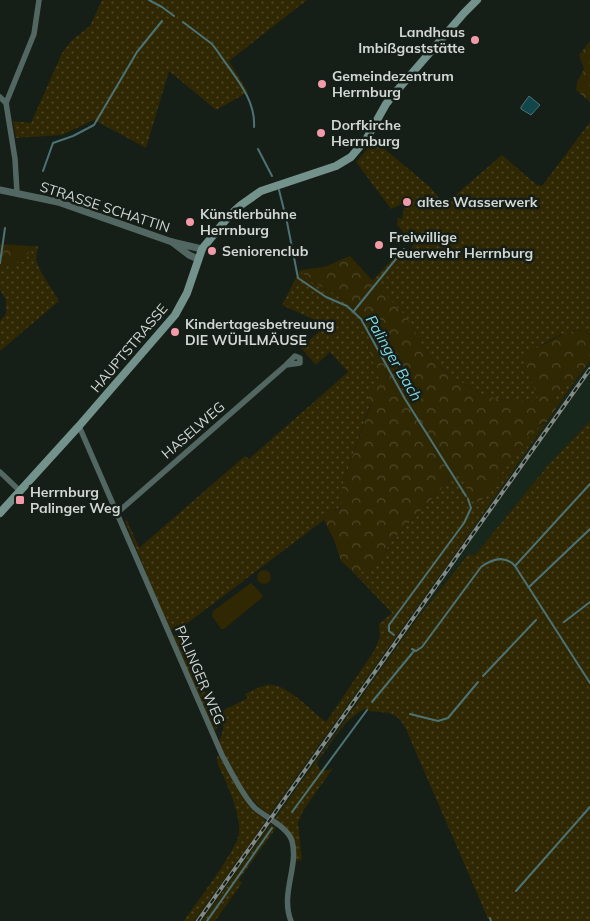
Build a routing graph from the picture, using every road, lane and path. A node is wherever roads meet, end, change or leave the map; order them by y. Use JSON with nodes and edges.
{"nodes":[{"id":1,"x":39,"y":0,"type":"edge"},
{"id":2,"x":477,"y":0,"type":"edge"},
{"id":3,"x":0,"y":97,"type":"edge"},
{"id":4,"x":6,"y":103,"type":"junction"},
{"id":5,"x":0,"y":190,"type":"edge"},
{"id":6,"x":17,"y":193,"type":"junction"},
{"id":7,"x":172,"y":242,"type":"junction"},
{"id":8,"x":202,"y":249,"type":"junction"},
{"id":9,"x":198,"y":259,"type":"junction"},
{"id":10,"x":286,"y":365,"type":"dead end"},
{"id":11,"x":79,"y":426,"type":"junction"},
{"id":12,"x":0,"y":472,"type":"edge"},
{"id":13,"x":20,"y":491,"type":"junction"},
{"id":14,"x":0,"y":513,"type":"edge"},
{"id":15,"x":117,"y":513,"type":"junction"},
{"id":16,"x":291,"y":921,"type":"edge"}],
"edges":[{"from":1,"to":4,"type":"street"},
{"from":2,"to":8,"type":"main road","name":"HAUPTSTRASSE"},
{"from":3,"to":4,"type":"street"},
{"from":4,"to":6,"type":"street"},
{"from":5,"to":6,"type":"street","name":"STRASSE SCHATTIN"},
{"from":6,"to":7,"type":"street","name":"STRASSE SCHATTIN"},
{"from":7,"to":8,"type":"street","name":"STRASSE SCHATTIN"},
{"from":7,"to":9,"type":"street","name":"STRASSE SCHATTIN"},
{"from":8,"to":9,"type":"main road","name":"HAUPTSTRASSE"},
{"from":9,"to":11,"type":"main road","name":"HAUPTSTRASSE"},
{"from":10,"to":15,"type":"street","name":"HASELWEG"},
{"from":11,"to":13,"type":"main road","name":"HAUPTSTRASSE"},
{"from":11,"to":15,"type":"street","name":"PALINGER WEG"},
{"from":12,"to":13,"type":"street"},
{"from":13,"to":14,"type":"main road","name":"HAUPTSTRASSE"},
{"from":15,"to":16,"type":"street","name":"PALINGER WEG"}]}
